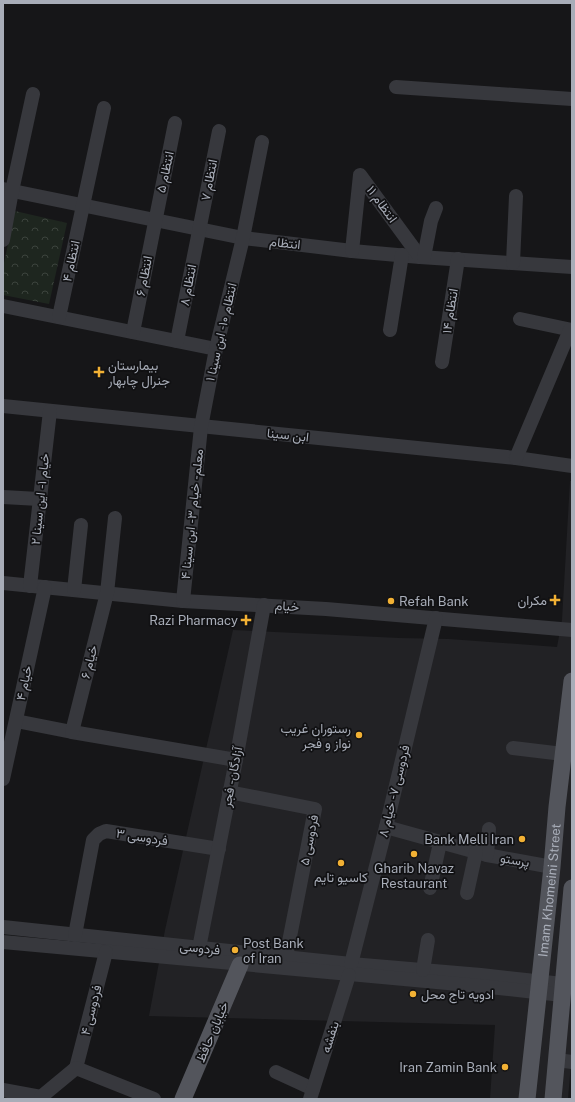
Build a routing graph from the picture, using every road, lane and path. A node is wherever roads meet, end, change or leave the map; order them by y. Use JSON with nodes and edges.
{"nodes":[{"id":1,"x":396,"y":87,"type":"dead end"},
{"id":2,"x":33,"y":94,"type":"dead end"},
{"id":3,"x":572,"y":99,"type":"edge"},
{"id":4,"x":104,"y":108,"type":"dead end"},
{"id":5,"x":175,"y":122,"type":"dead end"},
{"id":6,"x":219,"y":131,"type":"dead end"},
{"id":7,"x":262,"y":142,"type":"dead end"},
{"id":8,"x":8,"y":190,"type":"edge"},
{"id":9,"x":516,"y":196,"type":"dead end"},
{"id":10,"x":84,"y":206,"type":"junction"},
{"id":11,"x":436,"y":208,"type":"dead end"},
{"id":12,"x":154,"y":221,"type":"junction"},
{"id":13,"x":199,"y":229,"type":"junction"},
{"id":14,"x":243,"y":238,"type":"junction"},
{"id":15,"x":3,"y":240,"type":"edge"},
{"id":16,"x":352,"y":250,"type":"junction"},
{"id":17,"x":402,"y":255,"type":"junction"},
{"id":18,"x":422,"y":257,"type":"junction"},
{"id":19,"x":458,"y":259,"type":"junction"},
{"id":20,"x":513,"y":263,"type":"junction"},
{"id":21,"x":572,"y":267,"type":"edge"},
{"id":22,"x":3,"y":306,"type":"edge"},
{"id":23,"x":60,"y":318,"type":"junction"},
{"id":24,"x":520,"y":319,"type":"dead end"},
{"id":25,"x":390,"y":330,"type":"dead end"},
{"id":26,"x":571,"y":330,"type":"edge"},
{"id":27,"x":133,"y":332,"type":"junction"},
{"id":28,"x":177,"y":341,"type":"junction"},
{"id":29,"x":216,"y":349,"type":"junction"},
{"id":30,"x":442,"y":362,"type":"dead end"},
{"id":31,"x":3,"y":406,"type":"edge"},
{"id":32,"x":50,"y":412,"type":"junction"},
{"id":33,"x":201,"y":426,"type":"junction"},
{"id":34,"x":516,"y":458,"type":"junction"},
{"id":35,"x":572,"y":466,"type":"edge"},
{"id":36,"x":3,"y":497,"type":"edge"},
{"id":37,"x":39,"y":499,"type":"junction"},
{"id":38,"x":116,"y":518,"type":"dead end"},
{"id":39,"x":81,"y":525,"type":"dead end"},
{"id":40,"x":3,"y":583,"type":"edge"},
{"id":41,"x":30,"y":586,"type":"junction"},
{"id":42,"x":45,"y":587,"type":"junction"},
{"id":43,"x":74,"y":590,"type":"junction"},
{"id":44,"x":107,"y":593,"type":"junction"},
{"id":45,"x":183,"y":600,"type":"junction"},
{"id":46,"x":264,"y":605,"type":"junction"},
{"id":47,"x":436,"y":618,"type":"junction"},
{"id":48,"x":572,"y":630,"type":"edge"},
{"id":49,"x":572,"y":681,"type":"edge"},
{"id":50,"x":16,"y":721,"type":"junction"},
{"id":51,"x":72,"y":732,"type":"junction"},
{"id":52,"x":513,"y":748,"type":"dead end"},
{"id":53,"x":563,"y":754,"type":"junction"},
{"id":54,"x":236,"y":760,"type":"junction"},
{"id":55,"x":3,"y":779,"type":"edge"},
{"id":56,"x":229,"y":792,"type":"junction"},
{"id":57,"x":386,"y":827,"type":"junction"},
{"id":58,"x":489,"y":830,"type":"dead end"},
{"id":59,"x":440,"y":843,"type":"junction"},
{"id":60,"x":219,"y":849,"type":"junction"},
{"id":61,"x":482,"y":854,"type":"junction"},
{"id":62,"x":552,"y":867,"type":"junction"},
{"id":63,"x":430,"y":888,"type":"dead end"},
{"id":64,"x":572,"y":888,"type":"edge"},
{"id":65,"x":467,"y":893,"type":"dead end"},
{"id":66,"x":570,"y":923,"type":"edge"},
{"id":67,"x":3,"y":927,"type":"edge"},
{"id":68,"x":75,"y":935,"type":"junction"},
{"id":69,"x":428,"y":940,"type":"dead end"},
{"id":70,"x":3,"y":942,"type":"edge"},
{"id":71,"x":199,"y":948,"type":"junction"},
{"id":72,"x":106,"y":952,"type":"junction"},
{"id":73,"x":286,"y":957,"type":"junction"},
{"id":74,"x":569,"y":960,"type":"edge"},
{"id":75,"x":246,"y":965,"type":"junction"},
{"id":76,"x":350,"y":970,"type":"junction"},
{"id":77,"x":423,"y":970,"type":"junction"},
{"id":78,"x":539,"y":987,"type":"junction"},
{"id":79,"x":565,"y":1000,"type":"edge"},
{"id":80,"x":562,"y":1064,"type":"edge"},
{"id":81,"x":76,"y":1068,"type":"junction"},
{"id":82,"x":530,"y":1070,"type":"junction"},
{"id":83,"x":276,"y":1072,"type":"dead end"},
{"id":84,"x":3,"y":1090,"type":"edge"},
{"id":85,"x":312,"y":1094,"type":"edge"},
{"id":86,"x":41,"y":1098,"type":"edge"},
{"id":87,"x":154,"y":1099,"type":"edge"},
{"id":88,"x":183,"y":1099,"type":"edge"},
{"id":89,"x":195,"y":1099,"type":"edge"},
{"id":90,"x":527,"y":1099,"type":"edge"},
{"id":91,"x":553,"y":1099,"type":"edge"}],
"edges":[{"from":1,"to":3,"type":"street"},
{"from":2,"to":8,"type":"street"},
{"from":4,"to":10,"type":"street","name":"انتظام ۴"},
{"from":5,"to":12,"type":"street","name":"انتظام ۵"},
{"from":6,"to":13,"type":"street","name":"انتظام ۷"},
{"from":7,"to":14,"type":"street","name":"انتظام ۱۰ - ابن سینا ۱"},
{"from":8,"to":10,"type":"street","name":"انتظام"},
{"from":8,"to":15,"type":"street"},
{"from":9,"to":20,"type":"street"},
{"from":10,"to":12,"type":"street","name":"انتظام"},
{"from":10,"to":23,"type":"street","name":"انتظام ۴"},
{"from":11,"to":18,"type":"street"},
{"from":12,"to":13,"type":"street","name":"انتظام"},
{"from":12,"to":27,"type":"street","name":"انتظام ۶"},
{"from":13,"to":14,"type":"street","name":"انتظام"},
{"from":13,"to":28,"type":"street","name":"انتظام ۸"},
{"from":14,"to":16,"type":"street","name":"انتظام"},
{"from":14,"to":29,"type":"street","name":"انتظام ۱۰ - ابن سینا ۱"},
{"from":16,"to":17,"type":"street","name":"انتظام"},
{"from":16,"to":18,"type":"street","name":"انتظام ۱۱"},
{"from":17,"to":18,"type":"street","name":"انتظام"},
{"from":17,"to":25,"type":"street"},
{"from":18,"to":19,"type":"street","name":"انتظام"},
{"from":19,"to":20,"type":"street","name":"انتظام"},
{"from":19,"to":30,"type":"street","name":"انتظام ۱۴"},
{"from":20,"to":21,"type":"street","name":"انتظام"},
{"from":22,"to":23,"type":"street"},
{"from":23,"to":27,"type":"street"},
{"from":24,"to":26,"type":"street"},
{"from":26,"to":34,"type":"street"},
{"from":27,"to":28,"type":"street"},
{"from":28,"to":29,"type":"street"},
{"from":29,"to":33,"type":"street","name":"انتظام ۱۰ - ابن سینا ۱"},
{"from":31,"to":32,"type":"street","name":"ابن سینا"},
{"from":32,"to":33,"type":"street","name":"ابن سینا"},
{"from":32,"to":37,"type":"street","name":"خیام ۱ - این سینا ۲"},
{"from":33,"to":34,"type":"street","name":"ابن سینا"},
{"from":33,"to":45,"type":"street","name":"معلم - خیام ۳ - ابن سینا ۴"},
{"from":34,"to":35,"type":"street","name":"ابن سینا"},
{"from":36,"to":37,"type":"street"},
{"from":37,"to":41,"type":"street","name":"خیام ۱ - این سینا ۲"},
{"from":38,"to":44,"type":"street","name":"خیام ۶"},
{"from":39,"to":43,"type":"street"},
{"from":40,"to":41,"type":"street","name":"خیام"},
{"from":41,"to":42,"type":"street","name":"خیام"},
{"from":42,"to":43,"type":"street","name":"خیام"},
{"from":42,"to":50,"type":"street","name":"خیام ۴"},
{"from":43,"to":44,"type":"street","name":"خیام"},
{"from":44,"to":45,"type":"street","name":"خیام"},
{"from":44,"to":51,"type":"street","name":"خیام ۶"},
{"from":45,"to":46,"type":"street","name":"خیام"},
{"from":46,"to":47,"type":"street","name":"خیام"},
{"from":46,"to":54,"type":"street","name":"آزادگان - فجر"},
{"from":47,"to":48,"type":"street","name":"خیام"},
{"from":47,"to":57,"type":"street","name":"فردوسی ۷ - خیام ۸"},
{"from":49,"to":53,"type":"main road","name":"Imam Khomeini Street"},
{"from":50,"to":51,"type":"street"},
{"from":50,"to":55,"type":"street","name":"خیام ۴"},
{"from":51,"to":54,"type":"street"},
{"from":52,"to":53,"type":"street"},
{"from":53,"to":62,"type":"main road","name":"Imam Khomeini Street"},
{"from":54,"to":56,"type":"street","name":"آزادگان - فجر"},
{"from":56,"to":60,"type":"street","name":"آزادگان - فجر"},
{"from":56,"to":73,"type":"street","name":"فردوسی ۵"},
{"from":57,"to":59,"type":"street","name":"پرستو"},
{"from":57,"to":76,"type":"street","name":"فردوسی ۷ - خیام ۸"},
{"from":58,"to":61,"type":"street"},
{"from":59,"to":61,"type":"street","name":"پرستو"},
{"from":59,"to":63,"type":"street"},
{"from":60,"to":68,"type":"street","name":"فردوسی ۳"},
{"from":60,"to":71,"type":"street","name":"آزادگان - فجر"},
{"from":61,"to":62,"type":"street","name":"پرستو"},
{"from":61,"to":65,"type":"street"},
{"from":62,"to":78,"type":"main road","name":"Imam Khomeini Street"},
{"from":64,"to":66,"type":"main road","name":"Imam Khomeini Street"},
{"from":66,"to":74,"type":"main road","name":"Imam Khomeini Street"},
{"from":67,"to":68,"type":"street","name":"فردوسی"},
{"from":68,"to":71,"type":"street","name":"فردوسی"},
{"from":69,"to":77,"type":"street"},
{"from":70,"to":72,"type":"street","name":"فردوسی"},
{"from":71,"to":73,"type":"street","name":"فردوسی"},
{"from":72,"to":75,"type":"street","name":"فردوسی"},
{"from":72,"to":81,"type":"street","name":"فردوسی ۴"},
{"from":73,"to":76,"type":"street","name":"فردوسی"},
{"from":74,"to":79,"type":"main road","name":"Imam Khomeini Street"},
{"from":75,"to":76,"type":"street","name":"فردوسی"},
{"from":75,"to":88,"type":"main road","name":"خیابان حافظ"},
{"from":75,"to":89,"type":"main road","name":"خیابان حافظ"},
{"from":76,"to":77,"type":"street","name":"فردوسی"},
{"from":76,"to":78,"type":"street","name":"فردوسی"},
{"from":76,"to":85,"type":"street","name":"بنفشه"},
{"from":77,"to":78,"type":"street","name":"فردوسی"},
{"from":78,"to":79,"type":"street"},
{"from":78,"to":82,"type":"main road","name":"Imam Khomeini Street"},
{"from":79,"to":80,"type":"main road","name":"Imam Khomeini Street"},
{"from":80,"to":82,"type":"main road"},
{"from":80,"to":91,"type":"main road","name":"Imam Khomeini Street"},
{"from":81,"to":86,"type":"street"},
{"from":81,"to":87,"type":"street"},
{"from":82,"to":90,"type":"main road","name":"Imam Khomeini Street"},
{"from":83,"to":85,"type":"street"},
{"from":84,"to":86,"type":"street"}]}
